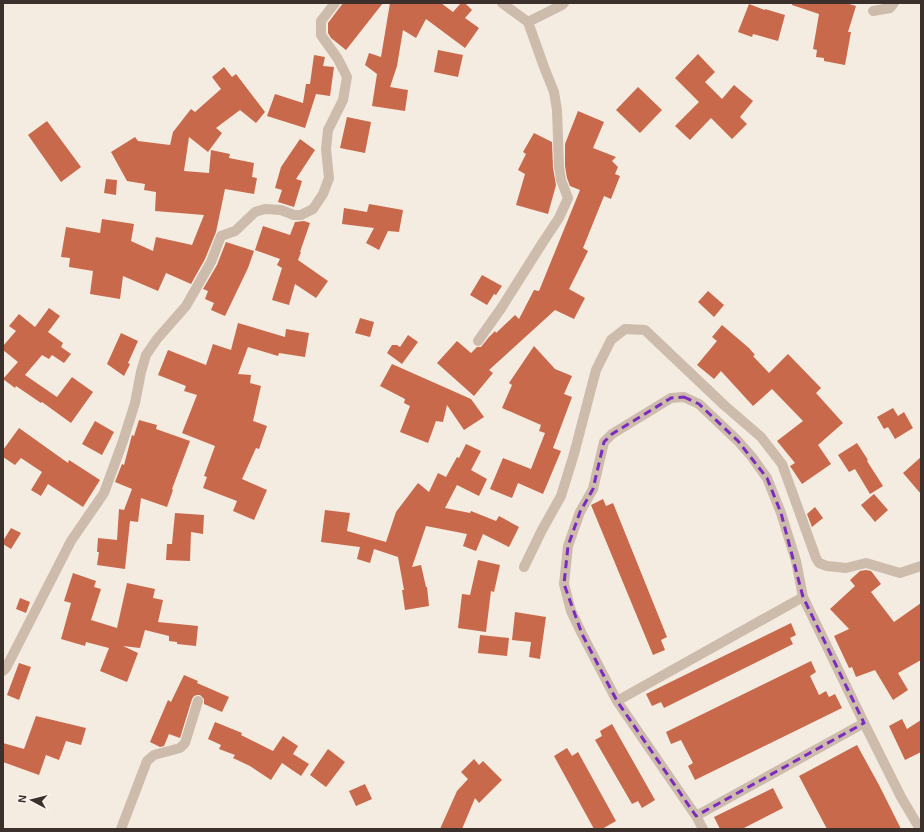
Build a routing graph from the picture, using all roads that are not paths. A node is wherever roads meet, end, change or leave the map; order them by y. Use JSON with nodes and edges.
{"nodes":[{"id":1,"x":335,"y":3,"type":"edge"},
{"id":2,"x":502,"y":3,"type":"edge"},
{"id":3,"x":564,"y":3,"type":"edge"},
{"id":4,"x":894,"y":3,"type":"edge"},
{"id":5,"x":873,"y":12,"type":"dead end"},
{"id":6,"x":528,"y":22,"type":"junction"},
{"id":7,"x":478,"y":341,"type":"dead end"},
{"id":8,"x":921,"y":566,"type":"edge"},
{"id":9,"x":524,"y":567,"type":"dead end"},
{"id":10,"x":803,"y":597,"type":"junction"},
{"id":11,"x":3,"y":672,"type":"edge"},
{"id":12,"x":198,"y":701,"type":"dead end"},
{"id":13,"x":617,"y":701,"type":"junction"},
{"id":14,"x":864,"y":723,"type":"junction"},
{"id":15,"x":696,"y":816,"type":"junction"},
{"id":16,"x":121,"y":829,"type":"edge"},
{"id":17,"x":703,"y":829,"type":"edge"},
{"id":18,"x":920,"y":829,"type":"edge"}],
"edges":[{"from":1,"to":11,"type":"street"},
{"from":2,"to":6,"type":"street"},
{"from":3,"to":6,"type":"street"},
{"from":4,"to":5,"type":"street"},
{"from":6,"to":7,"type":"street"},
{"from":8,"to":9,"type":"street"},
{"from":10,"to":13,"type":"street"},
{"from":10,"to":13,"type":"street"},
{"from":10,"to":14,"type":"street"},
{"from":12,"to":16,"type":"street"},
{"from":13,"to":15,"type":"street"},
{"from":14,"to":15,"type":"street"},
{"from":14,"to":18,"type":"street"},
{"from":15,"to":17,"type":"street"}]}
